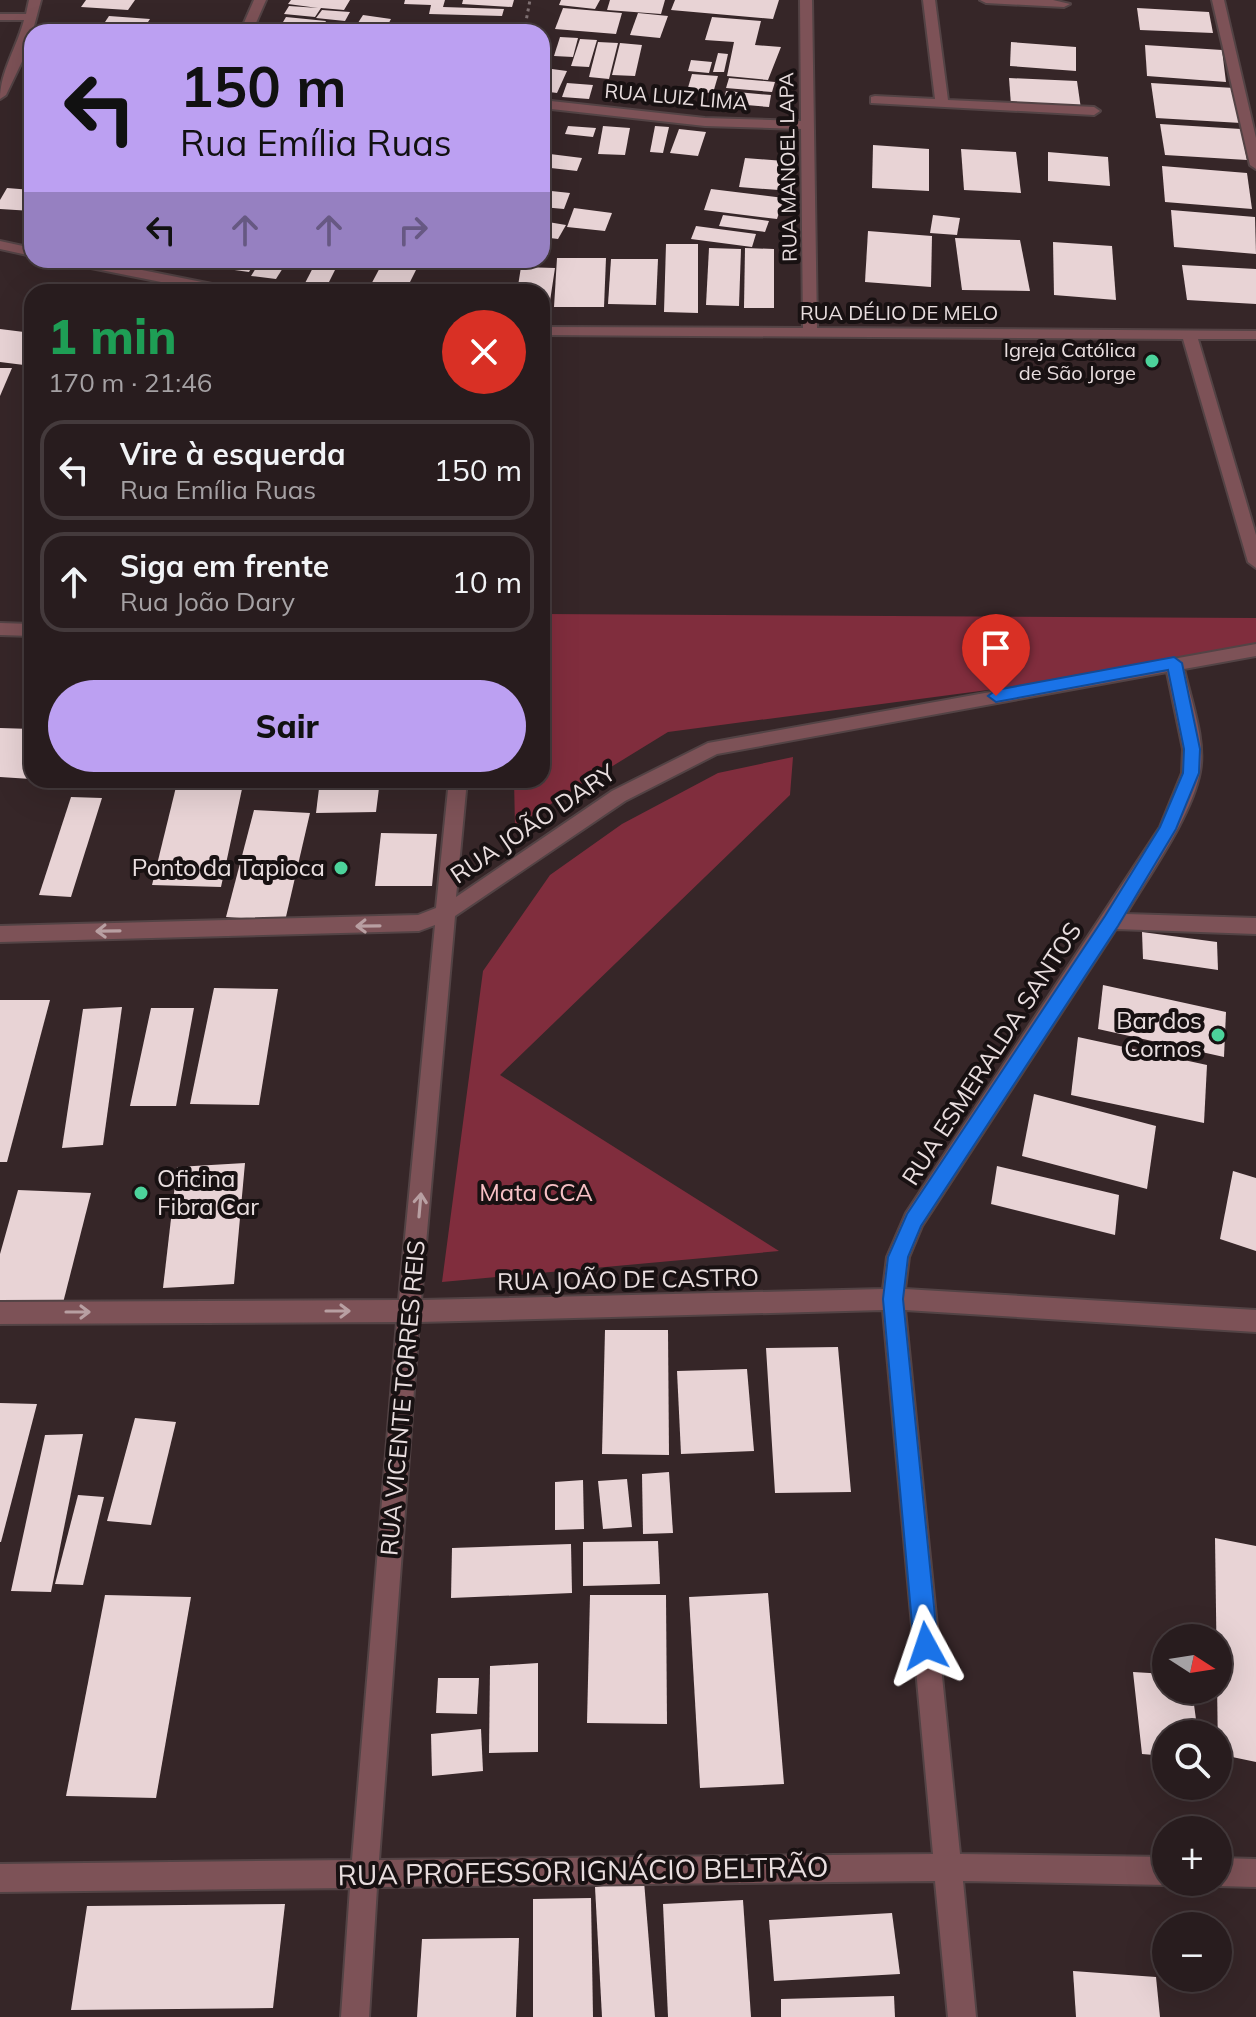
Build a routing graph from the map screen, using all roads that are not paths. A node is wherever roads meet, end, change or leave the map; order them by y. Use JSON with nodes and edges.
{"nodes":[{"id":1,"x":35,"y":0,"type":"edge"},
{"id":2,"x":260,"y":0,"type":"edge"},
{"id":3,"x":806,"y":0,"type":"edge"},
{"id":4,"x":929,"y":0,"type":"edge"},
{"id":5,"x":986,"y":0,"type":"edge"},
{"id":6,"x":1218,"y":0,"type":"edge"},
{"id":7,"x":1064,"y":4,"type":"dead end"},
{"id":8,"x":0,"y":17,"type":"edge"},
{"id":9,"x":30,"y":17,"type":"junction"},
{"id":10,"x":28,"y":24,"type":"edge"},
{"id":11,"x":250,"y":24,"type":"edge"},
{"id":12,"x":24,"y":41,"type":"edge"},
{"id":13,"x":0,"y":95,"type":"edge"},
{"id":14,"x":875,"y":100,"type":"dead end"},
{"id":15,"x":550,"y":105,"type":"edge"},
{"id":16,"x":942,"y":105,"type":"junction"},
{"id":17,"x":1094,"y":111,"type":"dead end"},
{"id":18,"x":807,"y":125,"type":"junction"},
{"id":19,"x":1256,"y":165,"type":"edge"},
{"id":20,"x":0,"y":245,"type":"edge"},
{"id":21,"x":24,"y":250,"type":"edge"},
{"id":22,"x":110,"y":268,"type":"edge"},
{"id":23,"x":142,"y":268,"type":"edge"},
{"id":24,"x":139,"y":274,"type":"junction"},
{"id":25,"x":191,"y":284,"type":"edge"},
{"id":26,"x":550,"y":331,"type":"edge"},
{"id":27,"x":810,"y":333,"type":"junction"},
{"id":28,"x":1189,"y":334,"type":"junction"},
{"id":29,"x":1256,"y":335,"type":"edge"},
{"id":30,"x":1256,"y":562,"type":"edge"},
{"id":31,"x":0,"y":629,"type":"edge"},
{"id":32,"x":24,"y":630,"type":"edge"},
{"id":33,"x":1256,"y":650,"type":"edge"},
{"id":34,"x":1174,"y":663,"type":"junction"},
{"id":35,"x":457,"y":788,"type":"edge"},
{"id":36,"x":445,"y":915,"type":"junction"},
{"id":37,"x":1111,"y":921,"type":"junction"},
{"id":38,"x":1256,"y":926,"type":"edge"},
{"id":39,"x":0,"y":934,"type":"edge"},
{"id":40,"x":893,"y":1299,"type":"junction"},
{"id":41,"x":410,"y":1311,"type":"junction"},
{"id":42,"x":0,"y":1313,"type":"edge"},
{"id":43,"x":1256,"y":1321,"type":"edge"},
{"id":44,"x":947,"y":1867,"type":"junction"},
{"id":45,"x":1152,"y":1871,"type":"edge"},
{"id":46,"x":1232,"y":1872,"type":"edge"},
{"id":47,"x":364,"y":1873,"type":"junction"},
{"id":48,"x":1256,"y":1873,"type":"edge"},
{"id":49,"x":0,"y":1878,"type":"edge"},
{"id":50,"x":355,"y":2017,"type":"edge"},
{"id":51,"x":962,"y":2017,"type":"edge"}],
"edges":[{"from":1,"to":9,"type":"street"},
{"from":2,"to":11,"type":"street"},
{"from":3,"to":18,"type":"street","name":"RUA MANOEL LAPA"},
{"from":4,"to":16,"type":"street"},
{"from":5,"to":7,"type":"street"},
{"from":6,"to":19,"type":"street"},
{"from":8,"to":9,"type":"street"},
{"from":9,"to":10,"type":"street"},
{"from":12,"to":13,"type":"street"},
{"from":14,"to":16,"type":"street"},
{"from":15,"to":18,"type":"street","name":"RUA LUIZ LIMA"},
{"from":16,"to":17,"type":"street"},
{"from":18,"to":27,"type":"street","name":"RUA MANOEL LAPA"},
{"from":20,"to":21,"type":"street"},
{"from":22,"to":24,"type":"street"},
{"from":23,"to":24,"type":"street"},
{"from":24,"to":25,"type":"street"},
{"from":26,"to":27,"type":"street","name":"RUA DÉLIO DE MELO"},
{"from":27,"to":28,"type":"street","name":"RUA DÉLIO DE MELO"},
{"from":28,"to":29,"type":"street","name":"RUA DÉLIO DE MELO"},
{"from":28,"to":30,"type":"street"},
{"from":31,"to":32,"type":"street"},
{"from":33,"to":34,"type":"street","name":"RUA JOÃO DARY"},
{"from":34,"to":36,"type":"street","name":"RUA JOÃO DARY"},
{"from":34,"to":37,"type":"street","name":"RUA ESMERALDA SANTOS"},
{"from":35,"to":36,"type":"street","name":"RUA VICENTE TORRES REIS"},
{"from":36,"to":39,"type":"street","name":"RUA JOÃO DARY","one_way":true},
{"from":41,"to":36,"type":"street","name":"RUA VICENTE TORRES REIS","one_way":true},
{"from":37,"to":38,"type":"street"},
{"from":37,"to":40,"type":"street","name":"RUA ESMERALDA SANTOS"},
{"from":40,"to":41,"type":"street","name":"RUA JOÃO DE CASTRO"},
{"from":40,"to":43,"type":"street","name":"RUA JOÃO DE CASTRO"},
{"from":40,"to":44,"type":"street","name":"RUA ESMERALDA SANTOS"},
{"from":42,"to":41,"type":"street","name":"RUA JOÃO DE CASTRO","one_way":true},
{"from":41,"to":47,"type":"street","name":"RUA VICENTE TORRES REIS"},
{"from":44,"to":45,"type":"street","name":"RUA PROFESSOR IGNÁCIO BELTRÃO"},
{"from":44,"to":47,"type":"street","name":"RUA PROFESSOR IGNÁCIO BELTRÃO"},
{"from":44,"to":51,"type":"street","name":"RUA ESMERALDA SANTOS"},
{"from":46,"to":48,"type":"street"},
{"from":47,"to":49,"type":"street","name":"RUA PROFESSOR IGNÁCIO BELTRÃO"},
{"from":47,"to":50,"type":"street","name":"RUA VICENTE TORRES REIS"}]}
